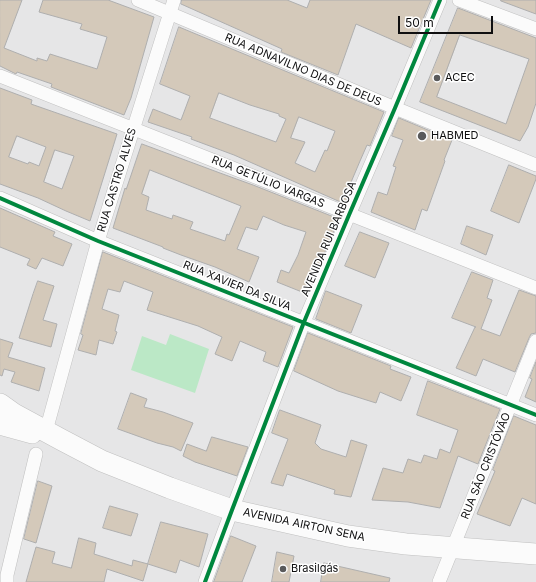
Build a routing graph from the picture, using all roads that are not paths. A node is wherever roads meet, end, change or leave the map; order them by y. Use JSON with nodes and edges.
{"nodes":[{"id":1,"x":138,"y":0,"type":"edge"},
{"id":2,"x":174,"y":0,"type":"edge"},
{"id":3,"x":440,"y":0,"type":"edge"},
{"id":4,"x":459,"y":0,"type":"edge"},
{"id":5,"x":170,"y":14,"type":"junction"},
{"id":6,"x":536,"y":29,"type":"edge"},
{"id":7,"x":0,"y":76,"type":"edge"},
{"id":8,"x":395,"y":108,"type":"junction"},
{"id":9,"x":134,"y":128,"type":"junction"},
{"id":10,"x":536,"y":165,"type":"edge"},
{"id":11,"x":0,"y":198,"type":"edge"},
{"id":12,"x":349,"y":215,"type":"junction"},
{"id":13,"x":98,"y":241,"type":"junction"},
{"id":14,"x":536,"y":288,"type":"edge"},
{"id":15,"x":304,"y":322,"type":"junction"},
{"id":16,"x":536,"y":341,"type":"edge"},
{"id":17,"x":0,"y":404,"type":"edge"},
{"id":18,"x":510,"y":405,"type":"junction"},
{"id":19,"x":536,"y":415,"type":"edge"},
{"id":20,"x":0,"y":424,"type":"edge"},
{"id":21,"x":54,"y":436,"type":"junction"},
{"id":22,"x":36,"y":454,"type":"dead end"},
{"id":23,"x":232,"y":510,"type":"junction"},
{"id":24,"x":453,"y":548,"type":"junction"},
{"id":25,"x":536,"y":554,"type":"edge"},
{"id":26,"x":6,"y":582,"type":"edge"},
{"id":27,"x":204,"y":582,"type":"edge"},
{"id":28,"x":440,"y":582,"type":"edge"}],
"edges":[{"from":1,"to":5,"type":"street","name":"RUA ADNAVILNO DIAS DE DEUS"},
{"from":2,"to":5,"type":"street","name":"RUA CASTRO ALVES"},
{"from":3,"to":8,"type":"street","name":"AVENIDA RUI BARBOSA"},
{"from":4,"to":6,"type":"street"},
{"from":5,"to":8,"type":"street","name":"RUA ADNAVILNO DIAS DE DEUS"},
{"from":5,"to":9,"type":"street","name":"RUA CASTRO ALVES"},
{"from":7,"to":9,"type":"street","name":"RUA GETÚLIO VARGAS"},
{"from":8,"to":10,"type":"street","name":"RUA ADNAVILNO DIAS DE DEUS"},
{"from":8,"to":12,"type":"street","name":"AVENIDA RUI BARBOSA"},
{"from":9,"to":12,"type":"street","name":"RUA GETÚLIO VARGAS"},
{"from":9,"to":13,"type":"street","name":"RUA CASTRO ALVES"},
{"from":11,"to":13,"type":"street","name":"RUA XAVIER DA SILVA"},
{"from":12,"to":14,"type":"street","name":"RUA GETÚLIO VARGAS"},
{"from":12,"to":15,"type":"street","name":"AVENIDA RUI BARBOSA"},
{"from":13,"to":15,"type":"street","name":"RUA XAVIER DA SILVA"},
{"from":13,"to":21,"type":"street","name":"RUA CASTRO ALVES"},
{"from":15,"to":18,"type":"street","name":"RUA XAVIER DA SILVA"},
{"from":15,"to":23,"type":"street","name":"AVENIDA RUI BARBOSA"},
{"from":16,"to":18,"type":"street","name":"RUA SÃO CRISTÓVÃO"},
{"from":17,"to":21,"type":"main road"},
{"from":18,"to":19,"type":"street","name":"RUA XAVIER DA SILVA"},
{"from":18,"to":24,"type":"street","name":"RUA SÃO CRISTÓVÃO"},
{"from":20,"to":21,"type":"main road"},
{"from":21,"to":23,"type":"main road","name":"AVENIDA AIRTON SENA"},
{"from":22,"to":26,"type":"street"},
{"from":23,"to":24,"type":"main road","name":"AVENIDA AIRTON SENA"},
{"from":23,"to":27,"type":"street","name":"AVENIDA RUI BARBOSA"},
{"from":24,"to":25,"type":"main road","name":"AVENIDA AIRTON SENA"},
{"from":24,"to":28,"type":"street","name":"RUA SÃO CRISTÓVÃO"}]}
